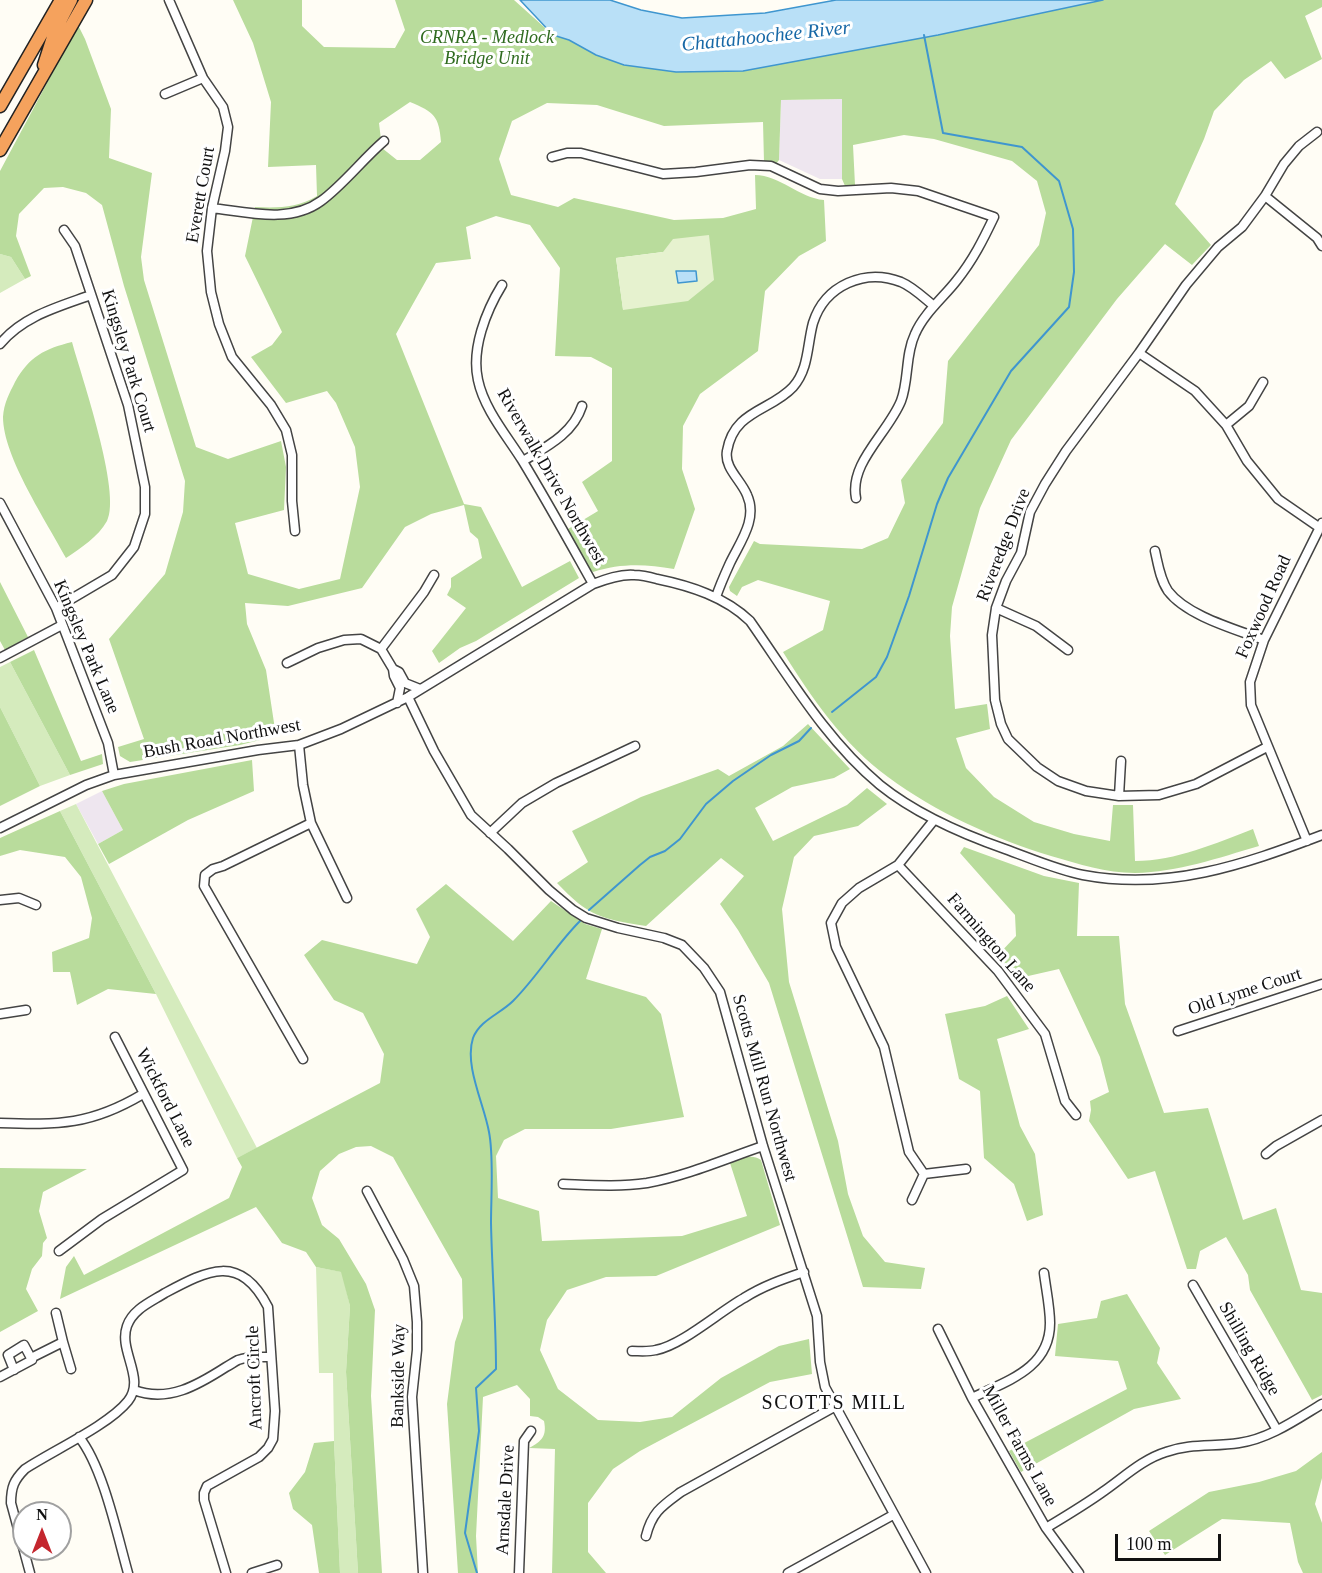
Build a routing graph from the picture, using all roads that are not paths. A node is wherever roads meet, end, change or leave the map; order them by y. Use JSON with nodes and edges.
{"nodes":[{"id":1,"x":61,"y":0,"type":"edge"},
{"id":2,"x":71,"y":0,"type":"edge"},
{"id":3,"x":86,"y":0,"type":"edge"},
{"id":4,"x":169,"y":0,"type":"edge"},
{"id":5,"x":42,"y":78,"type":"junction"},
{"id":6,"x":203,"y":78,"type":"junction"},
{"id":7,"x":165,"y":94,"type":"dead end"},
{"id":8,"x":0,"y":106,"type":"edge"},
{"id":9,"x":1317,"y":132,"type":"dead end"},
{"id":10,"x":384,"y":141,"type":"dead end"},
{"id":11,"x":0,"y":150,"type":"edge"},
{"id":12,"x":552,"y":158,"type":"dead end"},
{"id":13,"x":1265,"y":196,"type":"junction"},
{"id":14,"x":212,"y":208,"type":"junction"},
{"id":15,"x":64,"y":230,"type":"dead end"},
{"id":16,"x":1322,"y":246,"type":"edge"},
{"id":17,"x":502,"y":285,"type":"dead end"},
{"id":18,"x":91,"y":295,"type":"junction"},
{"id":19,"x":934,"y":306,"type":"junction"},
{"id":20,"x":0,"y":344,"type":"edge"},
{"id":21,"x":1139,"y":352,"type":"junction"},
{"id":22,"x":1263,"y":382,"type":"dead end"},
{"id":23,"x":582,"y":406,"type":"dead end"},
{"id":24,"x":1226,"y":425,"type":"junction"},
{"id":25,"x":523,"y":461,"type":"junction"},
{"id":26,"x":856,"y":498,"type":"dead end"},
{"id":27,"x":0,"y":503,"type":"edge"},
{"id":28,"x":1321,"y":526,"type":"edge"},
{"id":29,"x":295,"y":531,"type":"dead end"},
{"id":30,"x":1155,"y":551,"type":"dead end"},
{"id":31,"x":434,"y":575,"type":"dead end"},
{"id":32,"x":593,"y":584,"type":"junction"},
{"id":33,"x":716,"y":597,"type":"junction"},
{"id":34,"x":56,"y":608,"type":"junction"},
{"id":35,"x":996,"y":608,"type":"junction"},
{"id":36,"x":62,"y":625,"type":"junction"},
{"id":37,"x":1264,"y":640,"type":"junction"},
{"id":38,"x":381,"y":649,"type":"junction"},
{"id":39,"x":1068,"y":650,"type":"dead end"},
{"id":40,"x":0,"y":658,"type":"edge"},
{"id":41,"x":287,"y":663,"type":"dead end"},
{"id":42,"x":393,"y":669,"type":"junction"},
{"id":43,"x":420,"y":689,"type":"junction"},
{"id":44,"x":408,"y":697,"type":"junction"},
{"id":45,"x":397,"y":703,"type":"junction"},
{"id":46,"x":299,"y":745,"type":"junction"},
{"id":47,"x":635,"y":746,"type":"dead end"},
{"id":48,"x":1267,"y":747,"type":"junction"},
{"id":49,"x":1121,"y":761,"type":"dead end"},
{"id":50,"x":114,"y":775,"type":"junction"},
{"id":51,"x":1119,"y":796,"type":"junction"},
{"id":52,"x":934,"y":820,"type":"junction"},
{"id":53,"x":311,"y":823,"type":"junction"},
{"id":54,"x":0,"y":828,"type":"edge"},
{"id":55,"x":490,"y":833,"type":"junction"},
{"id":56,"x":1322,"y":835,"type":"edge"},
{"id":57,"x":1307,"y":841,"type":"junction"},
{"id":58,"x":898,"y":865,"type":"junction"},
{"id":59,"x":347,"y":898,"type":"dead end"},
{"id":60,"x":0,"y":900,"type":"edge"},
{"id":61,"x":36,"y":905,"type":"dead end"},
{"id":62,"x":1322,"y":984,"type":"edge"},
{"id":63,"x":26,"y":1010,"type":"dead end"},
{"id":64,"x":0,"y":1014,"type":"edge"},
{"id":65,"x":1178,"y":1031,"type":"dead end"},
{"id":66,"x":115,"y":1037,"type":"dead end"},
{"id":67,"x":303,"y":1059,"type":"dead end"},
{"id":68,"x":143,"y":1094,"type":"junction"},
{"id":69,"x":1076,"y":1115,"type":"dead end"},
{"id":70,"x":1322,"y":1120,"type":"edge"},
{"id":71,"x":0,"y":1123,"type":"edge"},
{"id":72,"x":763,"y":1146,"type":"junction"},
{"id":73,"x":1266,"y":1154,"type":"dead end"},
{"id":74,"x":966,"y":1169,"type":"dead end"},
{"id":75,"x":924,"y":1174,"type":"junction"},
{"id":76,"x":563,"y":1184,"type":"dead end"},
{"id":77,"x":367,"y":1191,"type":"dead end"},
{"id":78,"x":912,"y":1200,"type":"dead end"},
{"id":79,"x":59,"y":1251,"type":"dead end"},
{"id":80,"x":804,"y":1272,"type":"junction"},
{"id":81,"x":1044,"y":1273,"type":"dead end"},
{"id":82,"x":1193,"y":1285,"type":"dead end"},
{"id":83,"x":56,"y":1313,"type":"dead end"},
{"id":84,"x":938,"y":1329,"type":"dead end"},
{"id":85,"x":63,"y":1341,"type":"junction"},
{"id":86,"x":632,"y":1351,"type":"dead end"},
{"id":87,"x":271,"y":1357,"type":"junction"},
{"id":88,"x":31,"y":1358,"type":"junction"},
{"id":89,"x":71,"y":1369,"type":"dead end"},
{"id":90,"x":14,"y":1370,"type":"junction"},
{"id":91,"x":0,"y":1377,"type":"edge"},
{"id":92,"x":134,"y":1390,"type":"junction"},
{"id":93,"x":972,"y":1398,"type":"junction"},
{"id":94,"x":1322,"y":1404,"type":"edge"},
{"id":95,"x":836,"y":1406,"type":"junction"},
{"id":96,"x":1277,"y":1430,"type":"junction"},
{"id":97,"x":531,"y":1431,"type":"dead end"},
{"id":98,"x":79,"y":1437,"type":"junction"},
{"id":99,"x":893,"y":1515,"type":"junction"},
{"id":100,"x":1046,"y":1528,"type":"junction"},
{"id":101,"x":646,"y":1536,"type":"dead end"},
{"id":102,"x":277,"y":1565,"type":"dead end"},
{"id":103,"x":30,"y":1573,"type":"edge"},
{"id":104,"x":128,"y":1573,"type":"edge"},
{"id":105,"x":226,"y":1573,"type":"edge"},
{"id":106,"x":252,"y":1573,"type":"edge"},
{"id":107,"x":423,"y":1573,"type":"edge"},
{"id":108,"x":519,"y":1573,"type":"edge"},
{"id":109,"x":788,"y":1573,"type":"edge"},
{"id":110,"x":926,"y":1573,"type":"edge"},
{"id":111,"x":1079,"y":1573,"type":"edge"}],
"edges":[{"from":1,"to":8,"type":"highway"},
{"from":2,"to":5,"type":"highway"},
{"from":3,"to":5,"type":"highway"},
{"from":4,"to":6,"type":"street","name":"Everett Court"},
{"from":5,"to":11,"type":"highway"},
{"from":6,"to":7,"type":"street"},
{"from":6,"to":14,"type":"street","name":"Everett Court"},
{"from":9,"to":13,"type":"street","name":"Riveredge Drive"},
{"from":10,"to":14,"type":"street"},
{"from":12,"to":19,"type":"street"},
{"from":13,"to":16,"type":"street"},
{"from":13,"to":21,"type":"street","name":"Riveredge Drive"},
{"from":14,"to":29,"type":"street","name":"Everett Court"},
{"from":15,"to":18,"type":"street","name":"Kingsley Park Court"},
{"from":17,"to":25,"type":"street","name":"Riverwalk Drive Northwest"},
{"from":18,"to":20,"type":"street"},
{"from":18,"to":34,"type":"street","name":"Kingsley Park Court"},
{"from":19,"to":26,"type":"street"},
{"from":19,"to":33,"type":"street"},
{"from":21,"to":24,"type":"street"},
{"from":21,"to":35,"type":"street","name":"Riveredge Drive"},
{"from":22,"to":24,"type":"street"},
{"from":23,"to":25,"type":"street"},
{"from":24,"to":28,"type":"street"},
{"from":25,"to":32,"type":"street","name":"Riverwalk Drive Northwest"},
{"from":27,"to":34,"type":"street","name":"Kingsley Park Lane"},
{"from":28,"to":37,"type":"street","name":"Foxwood Road"},
{"from":30,"to":37,"type":"street"},
{"from":31,"to":38,"type":"street"},
{"from":32,"to":33,"type":"street","name":"Bush Road Northwest"},
{"from":32,"to":43,"type":"street","name":"Bush Road Northwest"},
{"from":33,"to":52,"type":"street"},
{"from":34,"to":36,"type":"street","name":"Kingsley Park Lane"},
{"from":35,"to":39,"type":"street"},
{"from":35,"to":51,"type":"street","name":"Riveredge Drive"},
{"from":36,"to":40,"type":"street"},
{"from":36,"to":50,"type":"street","name":"Kingsley Park Lane"},
{"from":37,"to":48,"type":"street","name":"Foxwood Road"},
{"from":38,"to":41,"type":"street"},
{"from":38,"to":42,"type":"street"},
{"from":42,"to":43,"type":"street"},
{"from":42,"to":45,"type":"street"},
{"from":43,"to":44,"type":"street","name":"Bush Road Northwest"},
{"from":44,"to":45,"type":"street","name":"Bush Road Northwest"},
{"from":44,"to":55,"type":"street","name":"Scotts Mill Run Northwest"},
{"from":45,"to":46,"type":"street","name":"Bush Road Northwest"},
{"from":46,"to":50,"type":"street","name":"Bush Road Northwest"},
{"from":46,"to":53,"type":"street"},
{"from":47,"to":55,"type":"street"},
{"from":48,"to":51,"type":"street","name":"Riveredge Drive"},
{"from":48,"to":57,"type":"street","name":"Foxwood Road"},
{"from":49,"to":51,"type":"street"},
{"from":50,"to":54,"type":"street","name":"Bush Road Northwest"},
{"from":52,"to":57,"type":"street"},
{"from":52,"to":58,"type":"street"},
{"from":53,"to":59,"type":"street"},
{"from":53,"to":67,"type":"street"},
{"from":55,"to":72,"type":"street","name":"Scotts Mill Run Northwest"},
{"from":56,"to":57,"type":"street"},
{"from":58,"to":69,"type":"street","name":"Farmington Lane"},
{"from":58,"to":75,"type":"street"},
{"from":60,"to":61,"type":"street"},
{"from":62,"to":65,"type":"street","name":"Old Lyme Court"},
{"from":63,"to":64,"type":"street"},
{"from":66,"to":68,"type":"street","name":"Wickford Lane"},
{"from":68,"to":71,"type":"street"},
{"from":68,"to":79,"type":"street","name":"Wickford Lane"},
{"from":70,"to":73,"type":"street"},
{"from":72,"to":76,"type":"street"},
{"from":72,"to":80,"type":"street","name":"Scotts Mill Run Northwest"},
{"from":74,"to":75,"type":"street"},
{"from":75,"to":78,"type":"street"},
{"from":77,"to":107,"type":"street","name":"Bankside Way"},
{"from":80,"to":86,"type":"street"},
{"from":80,"to":95,"type":"street","name":"Scotts Mill Run Northwest"},
{"from":81,"to":93,"type":"street"},
{"from":82,"to":96,"type":"street","name":"Shilling Ridge"},
{"from":83,"to":85,"type":"street"},
{"from":84,"to":93,"type":"street","name":"Miller Farms Lane"},
{"from":85,"to":88,"type":"street"},
{"from":85,"to":89,"type":"street"},
{"from":87,"to":92,"type":"street"},
{"from":87,"to":92,"type":"street","name":"Ancroft Circle"},
{"from":87,"to":105,"type":"street","name":"Ancroft Circle"},
{"from":88,"to":90,"type":"street"},
{"from":88,"to":90,"type":"street"},
{"from":90,"to":91,"type":"street"},
{"from":92,"to":98,"type":"street"},
{"from":93,"to":100,"type":"street","name":"Miller Farms Lane"},
{"from":94,"to":96,"type":"street"},
{"from":95,"to":99,"type":"street","name":"Scotts Mill Run Northwest"},
{"from":95,"to":101,"type":"street"},
{"from":96,"to":100,"type":"street"},
{"from":97,"to":108,"type":"street","name":"Arnsdale Drive"},
{"from":98,"to":103,"type":"street"},
{"from":98,"to":104,"type":"street"},
{"from":99,"to":109,"type":"street"},
{"from":99,"to":110,"type":"street","name":"Scotts Mill Run Northwest"},
{"from":100,"to":111,"type":"street","name":"Miller Farms Lane"},
{"from":102,"to":106,"type":"street"}]}
